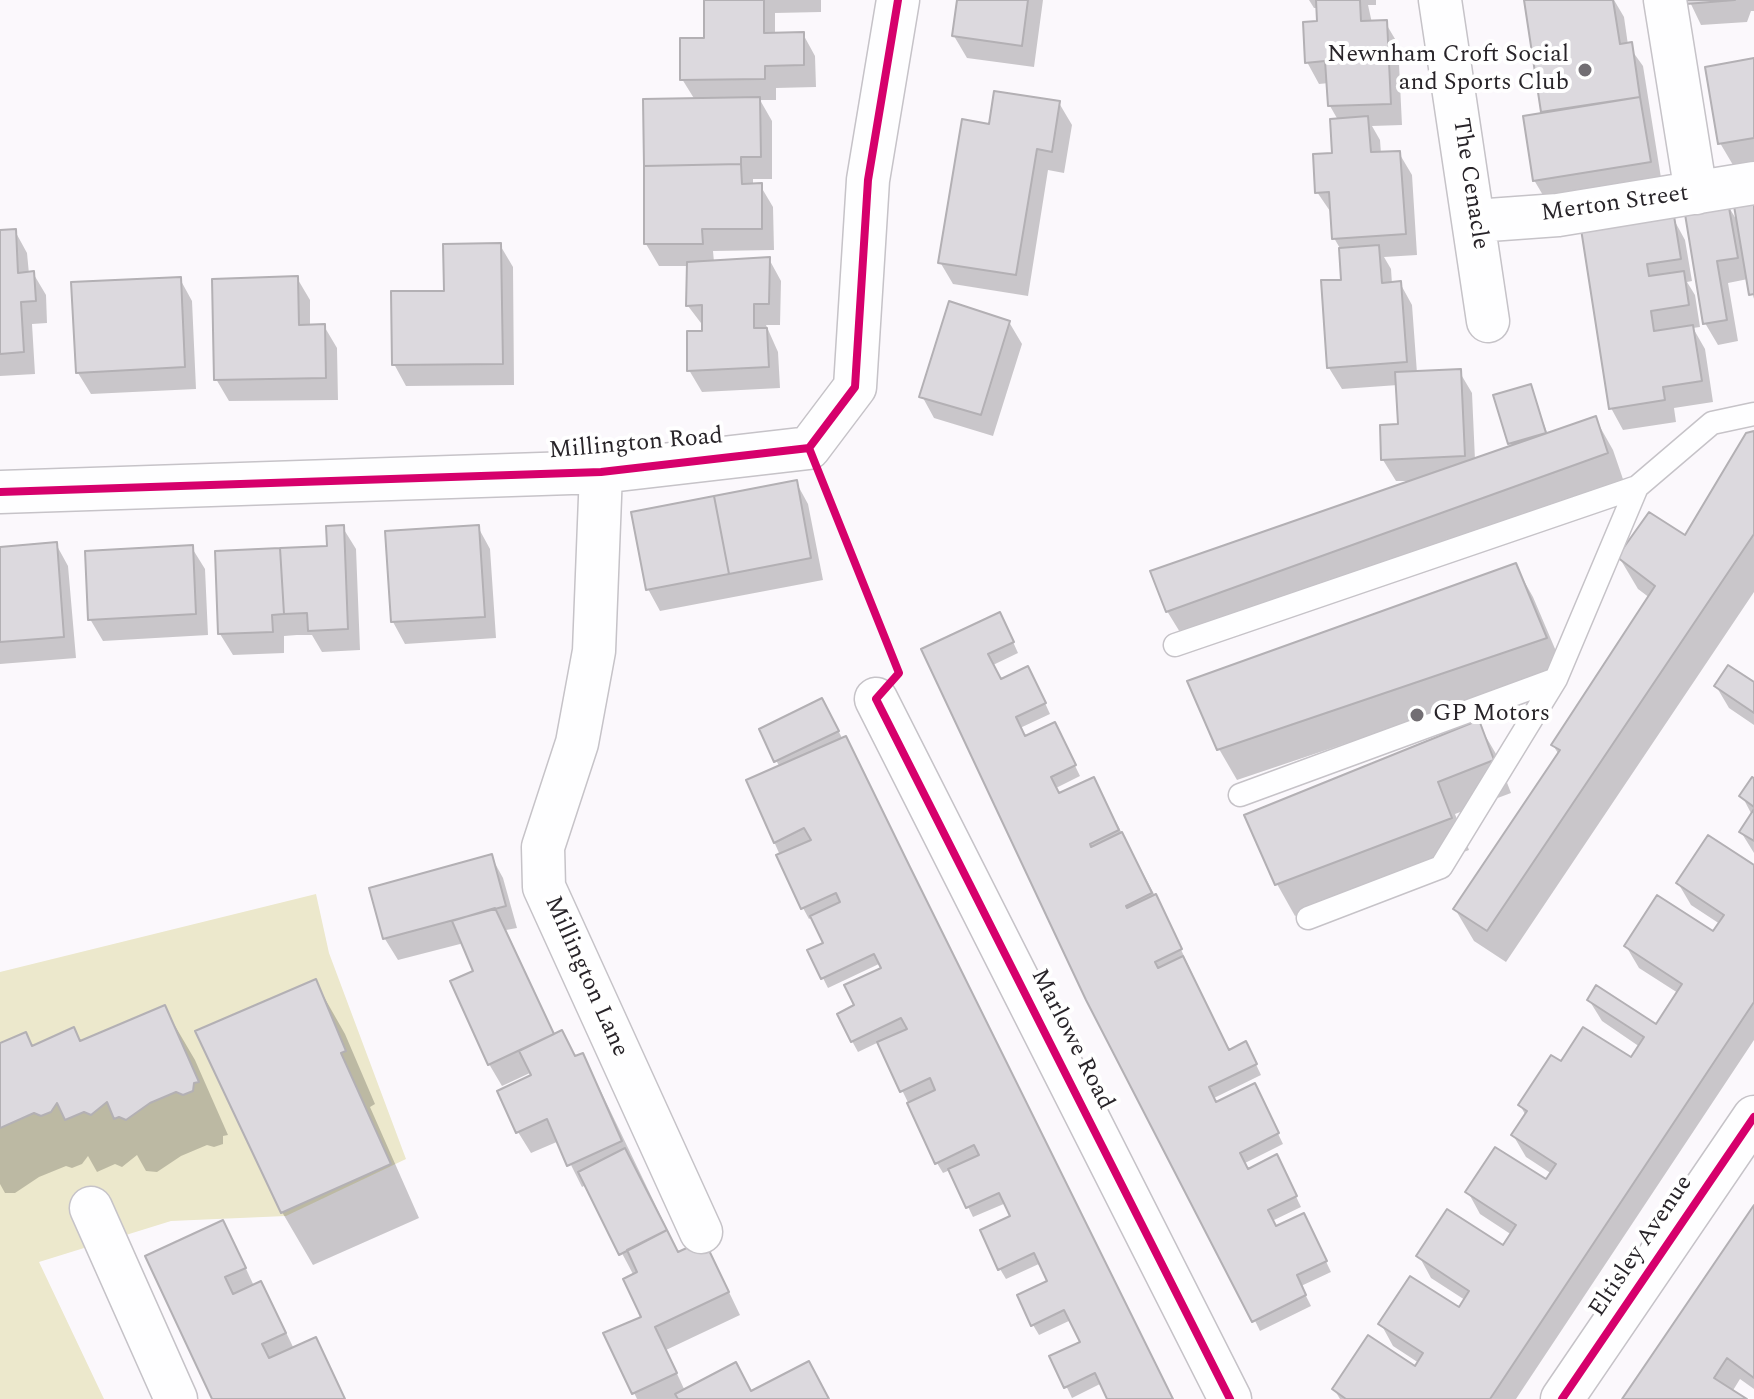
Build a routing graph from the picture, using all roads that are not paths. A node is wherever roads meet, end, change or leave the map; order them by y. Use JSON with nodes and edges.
{"nodes":[{"id":1,"x":898,"y":0,"type":"edge"},
{"id":2,"x":1440,"y":0,"type":"edge"},
{"id":3,"x":1665,"y":0,"type":"edge"},
{"id":4,"x":1754,"y":183,"type":"edge"},
{"id":5,"x":1696,"y":193,"type":"junction"},
{"id":6,"x":1475,"y":221,"type":"junction"},
{"id":7,"x":1488,"y":321,"type":"dead end"},
{"id":8,"x":1754,"y":414,"type":"edge"},
{"id":9,"x":601,"y":472,"type":"junction"},
{"id":10,"x":1637,"y":487,"type":"junction"},
{"id":11,"x":0,"y":492,"type":"edge"},
{"id":12,"x":1175,"y":645,"type":"dead end"},
{"id":13,"x":1556,"y":679,"type":"junction"},
{"id":14,"x":876,"y":699,"type":"dead end"},
{"id":15,"x":1240,"y":795,"type":"dead end"},
{"id":16,"x":1308,"y":918,"type":"dead end"},
{"id":17,"x":1754,"y":1117,"type":"edge"},
{"id":18,"x":91,"y":1208,"type":"dead end"},
{"id":19,"x":701,"y":1232,"type":"dead end"},
{"id":20,"x":176,"y":1399,"type":"edge"},
{"id":21,"x":1230,"y":1399,"type":"edge"},
{"id":22,"x":1562,"y":1399,"type":"edge"}],
"edges":[{"from":1,"to":9,"type":"street","name":"Millington Road"},
{"from":2,"to":6,"type":"street","name":"The Cenacle"},
{"from":3,"to":5,"type":"street"},
{"from":4,"to":5,"type":"street","name":"Merton Street"},
{"from":5,"to":6,"type":"street","name":"Merton Street"},
{"from":6,"to":7,"type":"street","name":"The Cenacle"},
{"from":8,"to":10,"type":"lane"},
{"from":9,"to":11,"type":"street","name":"Millington Road"},
{"from":9,"to":19,"type":"street","name":"Millington Lane"},
{"from":10,"to":12,"type":"lane"},
{"from":10,"to":13,"type":"lane"},
{"from":13,"to":15,"type":"lane"},
{"from":13,"to":16,"type":"lane"},
{"from":14,"to":21,"type":"street","name":"Marlowe Road"},
{"from":17,"to":22,"type":"street","name":"Eltisley Avenue"},
{"from":18,"to":20,"type":"street"}]}
